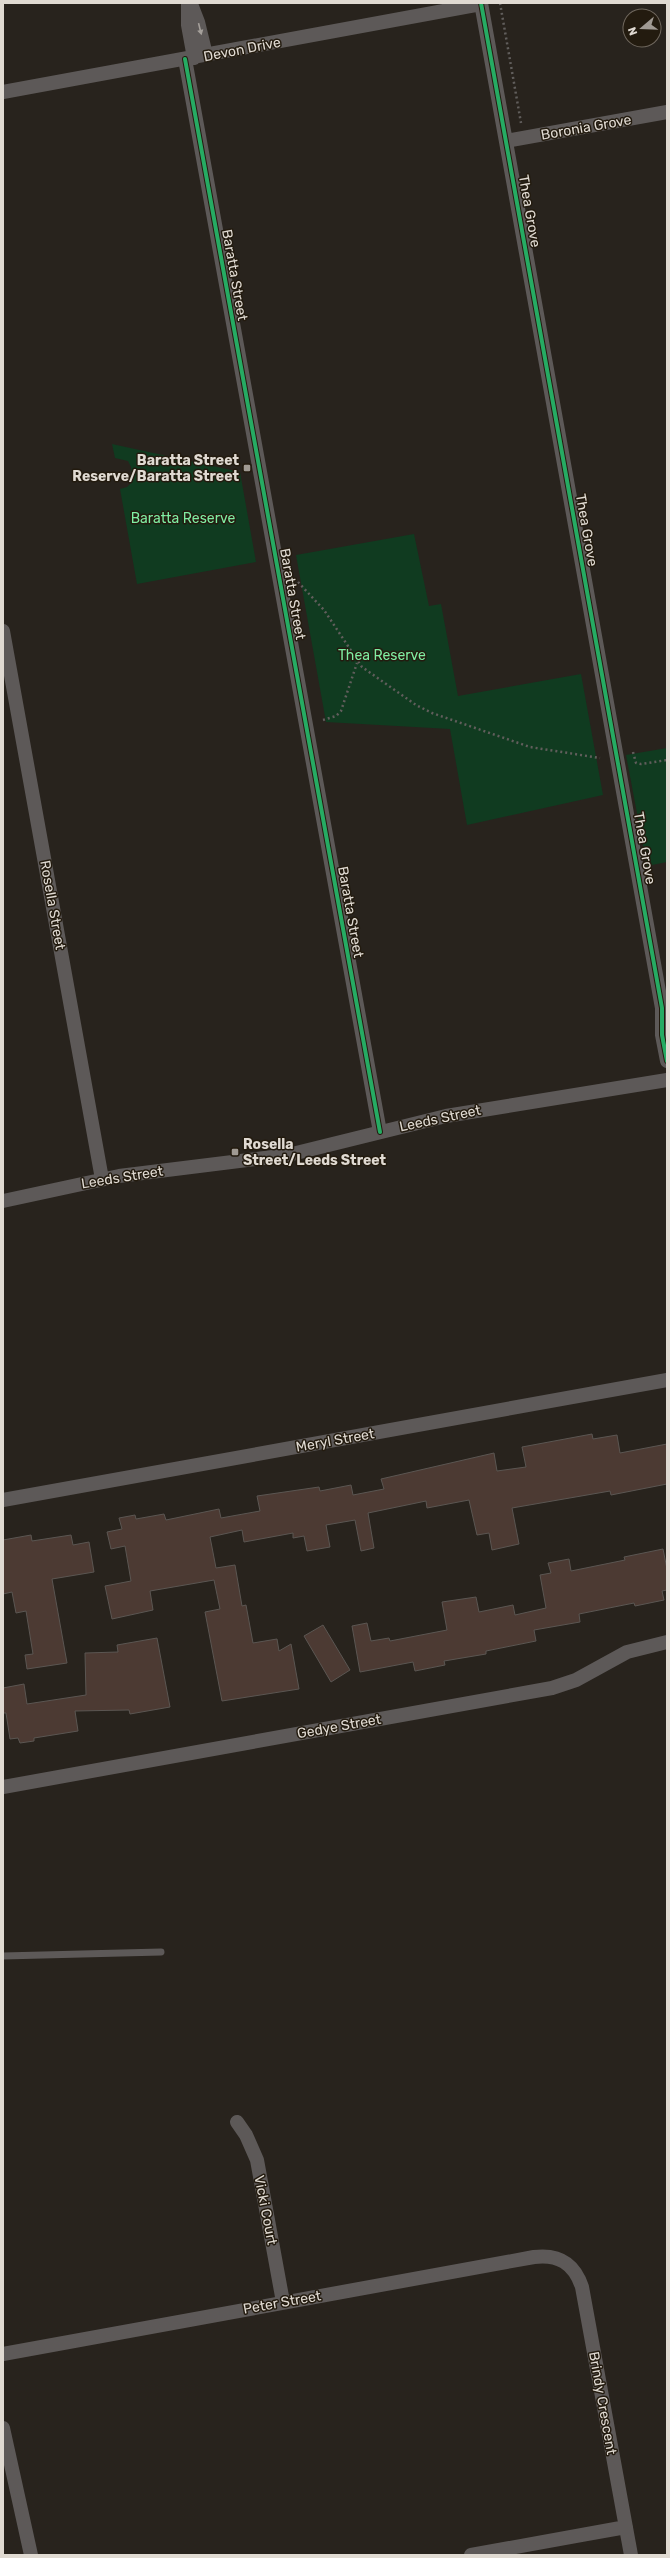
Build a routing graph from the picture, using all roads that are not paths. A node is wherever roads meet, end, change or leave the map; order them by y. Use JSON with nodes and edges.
{"nodes":[{"id":1,"x":190,"y":3,"type":"edge"},
{"id":2,"x":481,"y":4,"type":"edge"},
{"id":3,"x":195,"y":57,"type":"junction"},
{"id":4,"x":3,"y":92,"type":"edge"},
{"id":5,"x":667,"y":112,"type":"edge"},
{"id":6,"x":506,"y":141,"type":"junction"},
{"id":7,"x":3,"y":631,"type":"edge"},
{"id":8,"x":667,"y":1061,"type":"edge"},
{"id":9,"x":667,"y":1080,"type":"edge"},
{"id":10,"x":380,"y":1132,"type":"junction"},
{"id":11,"x":102,"y":1179,"type":"junction"},
{"id":12,"x":3,"y":1201,"type":"edge"},
{"id":13,"x":667,"y":1380,"type":"edge"},
{"id":14,"x":3,"y":1500,"type":"edge"},
{"id":15,"x":667,"y":1642,"type":"edge"},
{"id":16,"x":3,"y":1787,"type":"edge"},
{"id":17,"x":161,"y":1952,"type":"dead end"},
{"id":18,"x":3,"y":1956,"type":"edge"},
{"id":19,"x":237,"y":2122,"type":"dead end"},
{"id":20,"x":561,"y":2259,"type":"joint"},
{"id":21,"x":283,"y":2302,"type":"junction"},
{"id":22,"x":3,"y":2354,"type":"edge"},
{"id":23,"x":3,"y":2428,"type":"edge"},
{"id":24,"x":626,"y":2527,"type":"junction"},
{"id":25,"x":31,"y":2555,"type":"edge"},
{"id":26,"x":471,"y":2555,"type":"edge"},
{"id":27,"x":631,"y":2555,"type":"edge"}],
"edges":[{"from":1,"to":3,"type":"street","name":"Baratta Street"},
{"from":2,"to":3,"type":"street","name":"Devon Drive"},
{"from":2,"to":6,"type":"street","name":"Thea Grove"},
{"from":3,"to":4,"type":"street","name":"Devon Drive"},
{"from":3,"to":10,"type":"street","name":"Baratta Street"},
{"from":5,"to":6,"type":"street","name":"Boronia Grove"},
{"from":6,"to":8,"type":"street","name":"Thea Grove"},
{"from":7,"to":11,"type":"street","name":"Rosella Street"},
{"from":9,"to":10,"type":"street","name":"Leeds Street"},
{"from":10,"to":11,"type":"street","name":"Leeds Street"},
{"from":11,"to":12,"type":"street","name":"Leeds Street"},
{"from":13,"to":14,"type":"street","name":"Meryl Street"},
{"from":15,"to":16,"type":"street","name":"Gedye Street"},
{"from":17,"to":18,"type":"lane"},
{"from":19,"to":21,"type":"street","name":"Vicki Court"},
{"from":20,"to":21,"type":"street","name":"Peter Street"},
{"from":20,"to":24,"type":"street","name":"Brindy Crescent"},
{"from":21,"to":22,"type":"street","name":"Peter Street"},
{"from":23,"to":25,"type":"street"},
{"from":24,"to":26,"type":"street"},
{"from":24,"to":27,"type":"street","name":"Brindy Crescent"}]}
